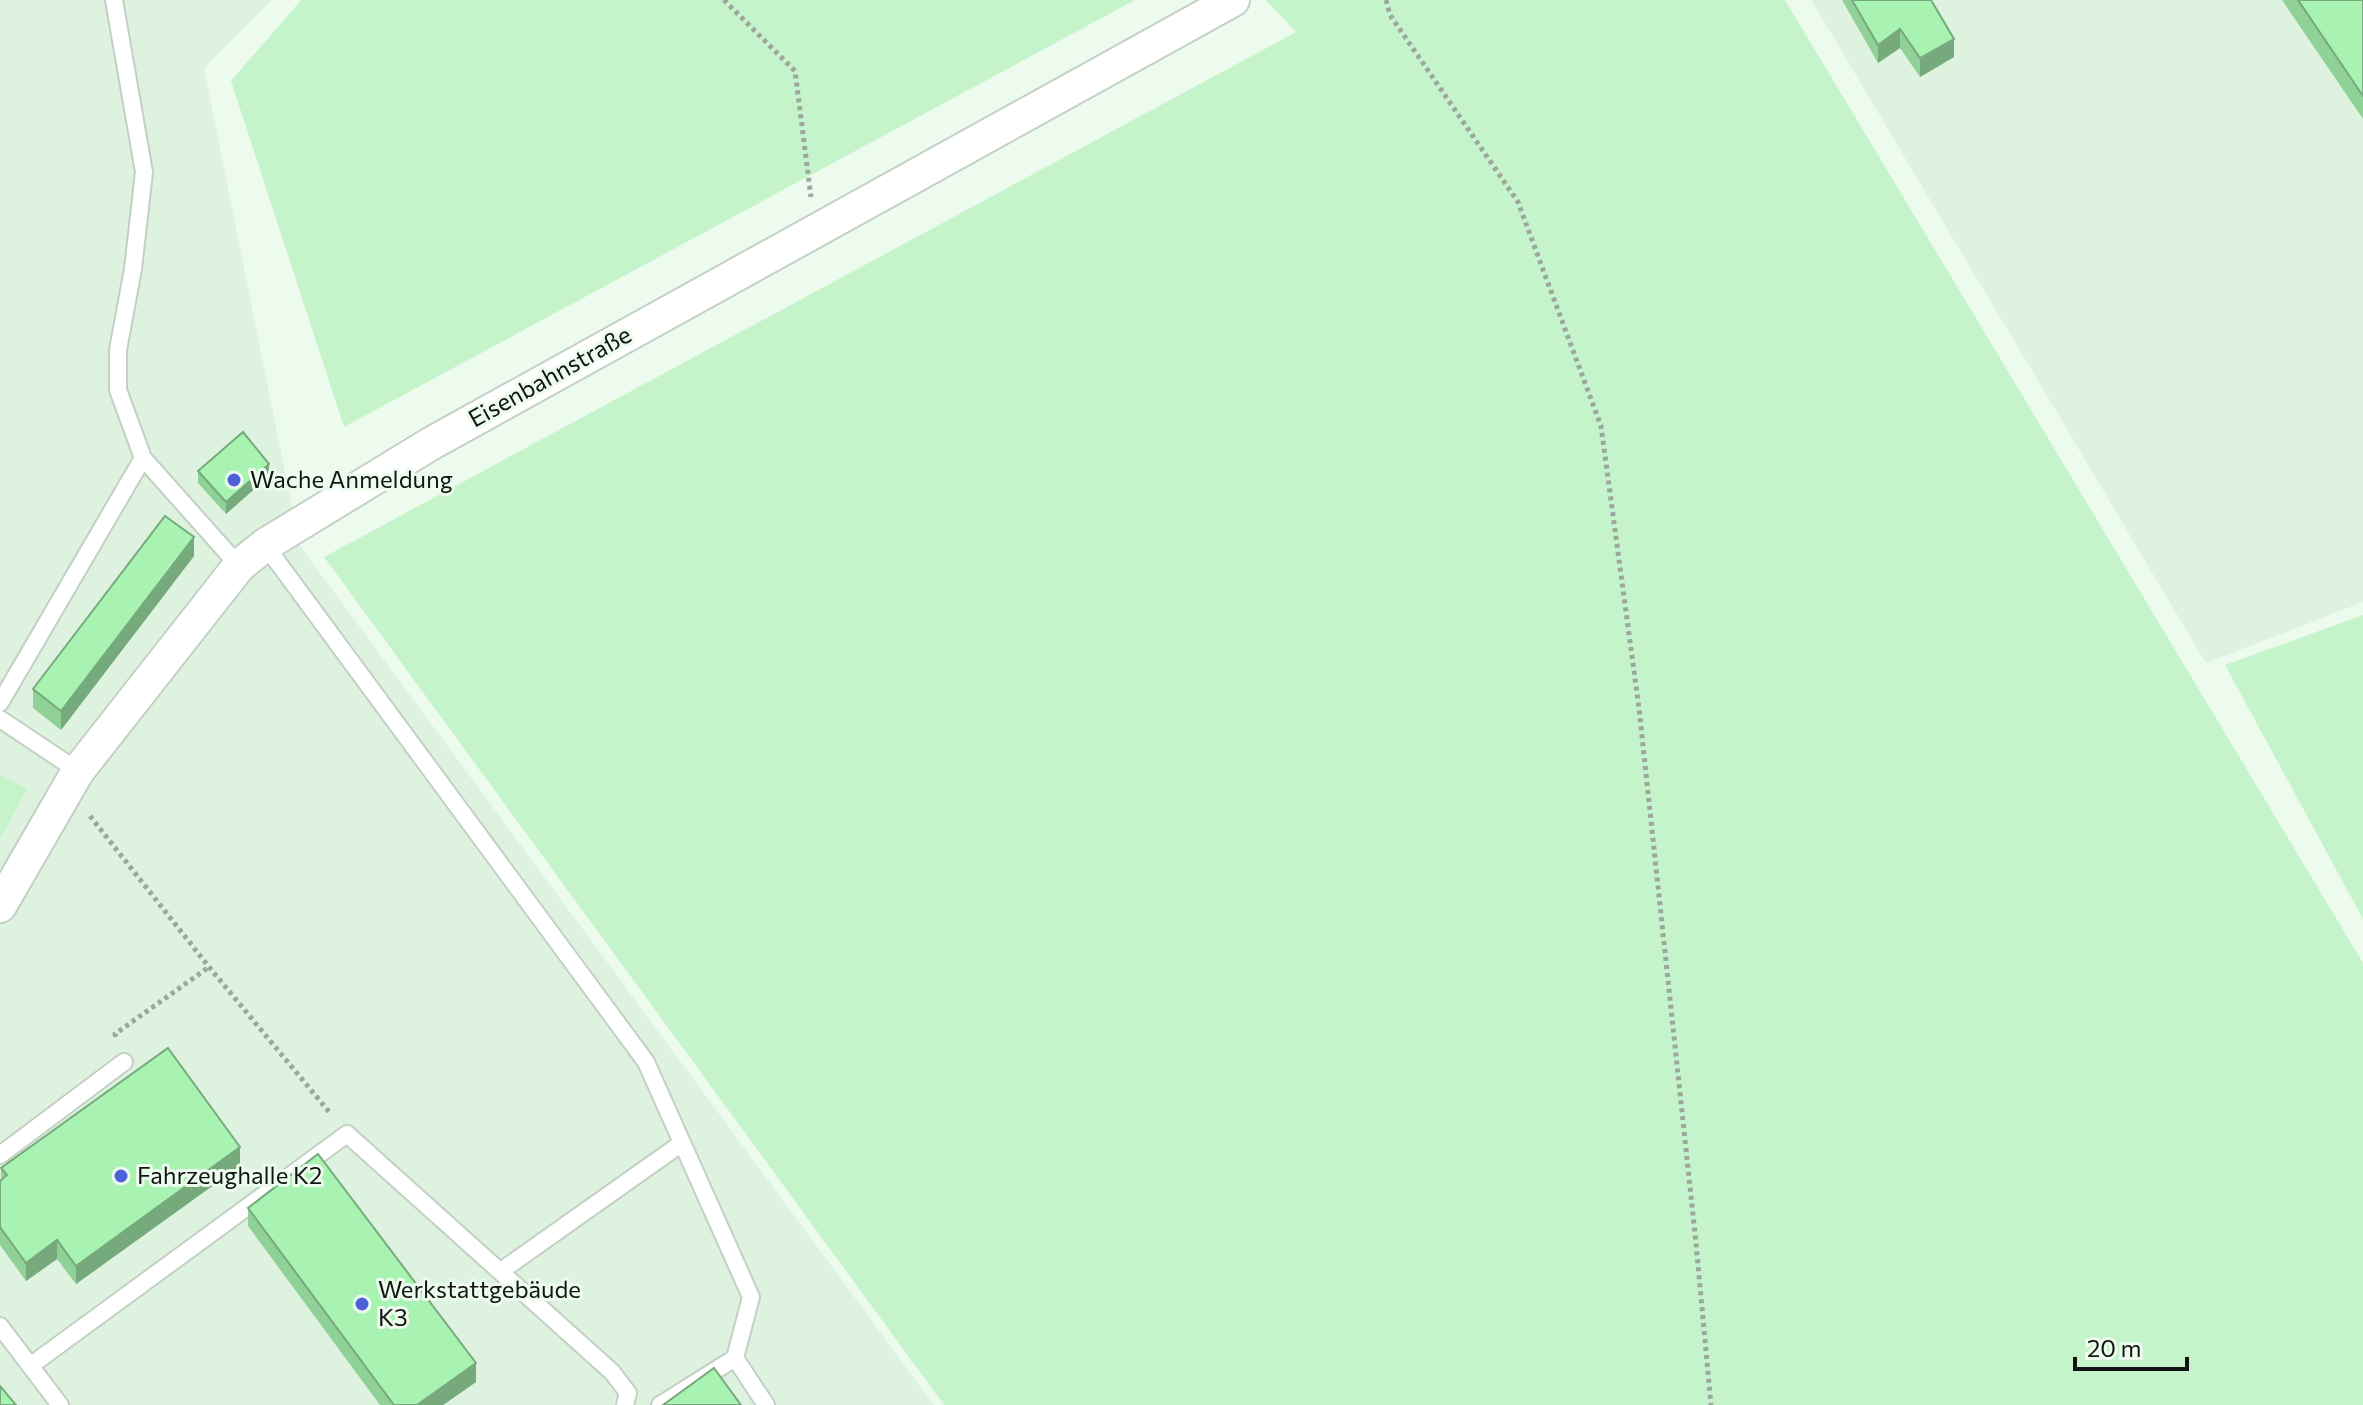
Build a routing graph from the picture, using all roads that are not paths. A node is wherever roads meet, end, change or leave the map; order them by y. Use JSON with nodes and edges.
{"nodes":[{"id":1,"x":114,"y":0,"type":"edge"},
{"id":2,"x":1233,"y":0,"type":"edge"},
{"id":3,"x":143,"y":458,"type":"junction"},
{"id":4,"x":265,"y":545,"type":"junction"},
{"id":5,"x":239,"y":566,"type":"junction"},
{"id":6,"x":0,"y":703,"type":"edge"},
{"id":7,"x":0,"y":719,"type":"edge"},
{"id":8,"x":73,"y":779,"type":"junction"},
{"id":9,"x":0,"y":906,"type":"edge"},
{"id":10,"x":124,"y":1062,"type":"road end"},
{"id":11,"x":682,"y":1143,"type":"junction"},
{"id":12,"x":0,"y":1155,"type":"edge"},
{"id":13,"x":501,"y":1271,"type":"junction"},
{"id":14,"x":0,"y":1326,"type":"edge"},
{"id":15,"x":735,"y":1358,"type":"junction"},
{"id":16,"x":30,"y":1366,"type":"junction"},
{"id":17,"x":60,"y":1405,"type":"edge"},
{"id":18,"x":625,"y":1405,"type":"edge"},
{"id":19,"x":660,"y":1405,"type":"edge"},
{"id":20,"x":766,"y":1405,"type":"edge"}],
"edges":[{"from":1,"to":3,"type":"lane"},
{"from":2,"to":4,"type":"street","name":"Eisenbahnstraße"},
{"from":3,"to":5,"type":"lane"},
{"from":3,"to":6,"type":"lane"},
{"from":4,"to":5,"type":"street","name":"Eisenbahnstraße"},
{"from":4,"to":11,"type":"lane"},
{"from":5,"to":8,"type":"street","name":"Eisenbahnstraße"},
{"from":7,"to":8,"type":"lane"},
{"from":8,"to":9,"type":"street","name":"Eisenbahnstraße"},
{"from":10,"to":12,"type":"lane"},
{"from":11,"to":13,"type":"lane"},
{"from":11,"to":15,"type":"lane"},
{"from":13,"to":16,"type":"lane"},
{"from":13,"to":18,"type":"lane"},
{"from":14,"to":16,"type":"lane"},
{"from":15,"to":19,"type":"lane"},
{"from":15,"to":20,"type":"lane"},
{"from":16,"to":17,"type":"lane"}]}
